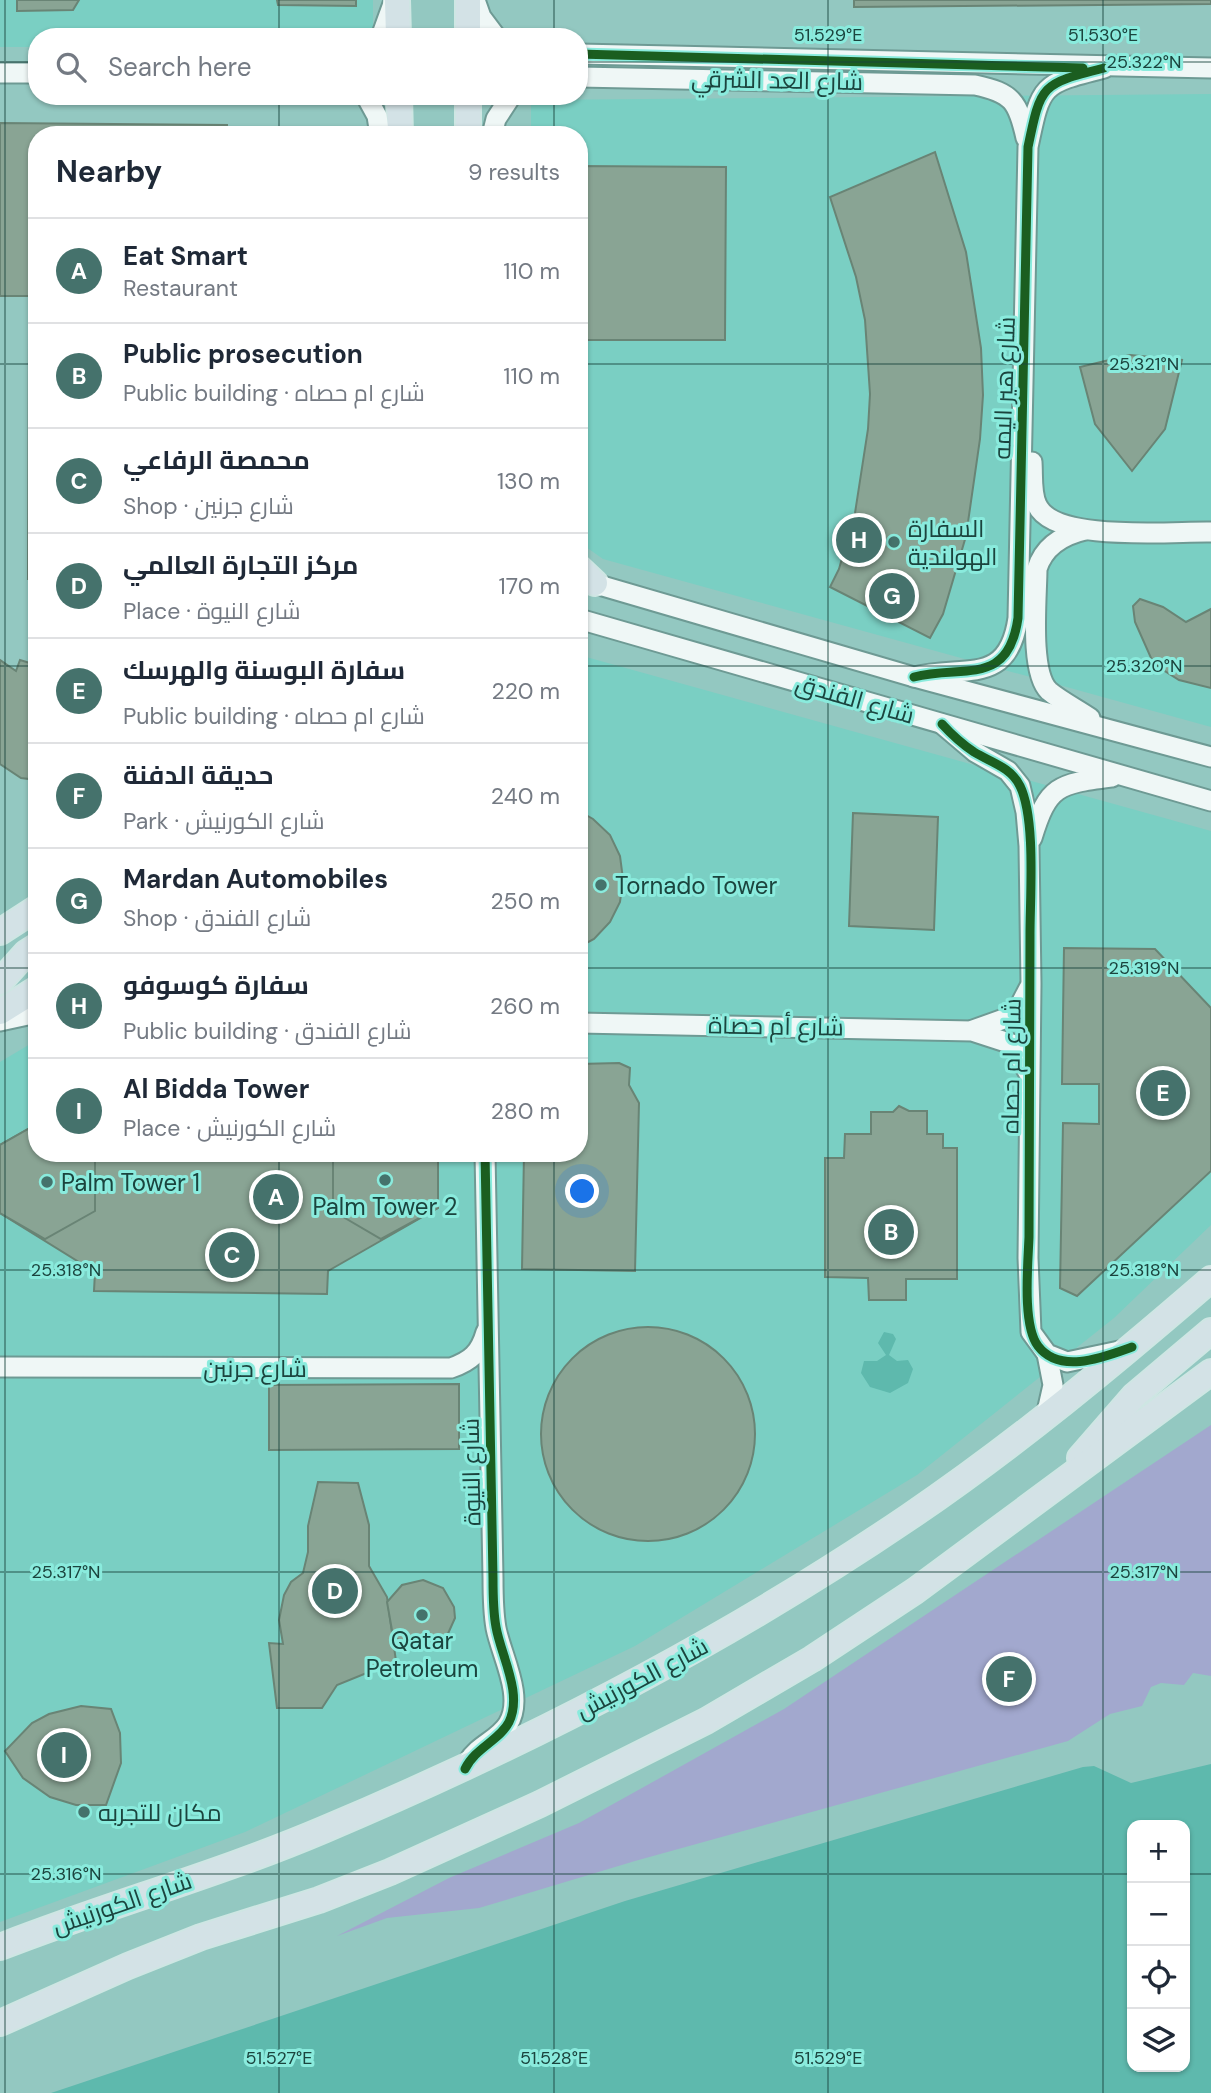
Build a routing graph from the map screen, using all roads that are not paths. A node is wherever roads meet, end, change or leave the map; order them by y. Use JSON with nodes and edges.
{"nodes":[{"id":1,"x":396,"y":0,"type":"edge"},
{"id":2,"x":468,"y":0,"type":"edge"},
{"id":3,"x":475,"y":0,"type":"edge"},
{"id":4,"x":385,"y":28,"type":"edge"},
{"id":5,"x":398,"y":28,"type":"edge"},
{"id":6,"x":468,"y":28,"type":"edge"},
{"id":7,"x":490,"y":28,"type":"edge"},
{"id":8,"x":588,"y":54,"type":"edge"},
{"id":9,"x":1104,"y":68,"type":"junction"},
{"id":10,"x":1211,"y":68,"type":"edge"},
{"id":11,"x":0,"y":73,"type":"edge"},
{"id":12,"x":28,"y":73,"type":"edge"},
{"id":13,"x":588,"y":77,"type":"edge"},
{"id":14,"x":975,"y":85,"type":"joint"},
{"id":15,"x":371,"y":105,"type":"edge"},
{"id":16,"x":399,"y":105,"type":"edge"},
{"id":17,"x":468,"y":105,"type":"edge"},
{"id":18,"x":505,"y":105,"type":"edge"},
{"id":19,"x":379,"y":126,"type":"edge"},
{"id":20,"x":400,"y":126,"type":"edge"},
{"id":21,"x":468,"y":126,"type":"edge"},
{"id":22,"x":494,"y":126,"type":"edge"},
{"id":23,"x":1028,"y":147,"type":"junction"},
{"id":24,"x":1024,"y":420,"type":"junction"},
{"id":25,"x":1086,"y":530,"type":"junction"},
{"id":26,"x":1211,"y":532,"type":"edge"},
{"id":27,"x":588,"y":578,"type":"edge"},
{"id":28,"x":588,"y":622,"type":"edge"},
{"id":29,"x":914,"y":677,"type":"junction"},
{"id":30,"x":942,"y":724,"type":"junction"},
{"id":31,"x":1103,"y":726,"type":"junction"},
{"id":32,"x":1211,"y":757,"type":"edge"},
{"id":33,"x":1118,"y":776,"type":"junction"},
{"id":34,"x":1211,"y":801,"type":"edge"},
{"id":35,"x":1029,"y":846,"type":"junction"},
{"id":36,"x":28,"y":914,"type":"edge"},
{"id":37,"x":0,"y":932,"type":"edge"},
{"id":38,"x":28,"y":952,"type":"edge"},
{"id":39,"x":0,"y":982,"type":"edge"},
{"id":40,"x":1031,"y":984,"type":"junction"},
{"id":41,"x":28,"y":995,"type":"edge"},
{"id":42,"x":0,"y":1012,"type":"edge"},
{"id":43,"x":28,"y":1015,"type":"edge"},
{"id":44,"x":0,"y":1021,"type":"edge"},
{"id":45,"x":588,"y":1023,"type":"edge"},
{"id":46,"x":972,"y":1031,"type":"junction"},
{"id":47,"x":1030,"y":1076,"type":"junction"},
{"id":48,"x":485,"y":1162,"type":"edge"},
{"id":49,"x":1211,"y":1279,"type":"edge"},
{"id":50,"x":487,"y":1328,"type":"junction"},
{"id":51,"x":1211,"y":1331,"type":"edge"},
{"id":52,"x":1132,"y":1348,"type":"junction"},
{"id":53,"x":1047,"y":1354,"type":"junction"},
{"id":54,"x":0,"y":1367,"type":"edge"},
{"id":55,"x":1211,"y":1372,"type":"edge"},
{"id":56,"x":1046,"y":1416,"type":"junction"},
{"id":57,"x":1061,"y":1484,"type":"junction"},
{"id":58,"x":465,"y":1769,"type":"junction"},
{"id":59,"x":0,"y":1947,"type":"edge"},
{"id":60,"x":0,"y":2023,"type":"edge"}],
"edges":[{"from":1,"to":4,"type":"street"},
{"from":1,"to":5,"type":"main road"},
{"from":2,"to":6,"type":"main road"},
{"from":3,"to":7,"type":"street"},
{"from":8,"to":9,"type":"street","name":"شارع العد الشرقي"},
{"from":9,"to":10,"type":"street","name":"شارع العد الشرقي"},
{"from":9,"to":23,"type":"street","name":"شارع هير اليمه"},
{"from":11,"to":12,"type":"street"},
{"from":13,"to":14,"type":"street","name":"شارع العد الشرقي"},
{"from":14,"to":23,"type":"street","name":"شارع هير اليمه"},
{"from":15,"to":19,"type":"street"},
{"from":16,"to":20,"type":"main road"},
{"from":17,"to":21,"type":"main road"},
{"from":18,"to":22,"type":"street"},
{"from":23,"to":24,"type":"street","name":"شارع هير اليمه"},
{"from":24,"to":25,"type":"street"},
{"from":24,"to":29,"type":"street","name":"شارع هير اليمه"},
{"from":25,"to":26,"type":"street"},
{"from":25,"to":31,"type":"street"},
{"from":27,"to":29,"type":"street","name":"شارع الفندق"},
{"from":28,"to":30,"type":"street","name":"شارع الفندق"},
{"from":29,"to":31,"type":"street","name":"شارع الفندق"},
{"from":30,"to":33,"type":"street","name":"شارع الفندق"},
{"from":30,"to":35,"type":"street","name":"شارع ام حصاه"},
{"from":31,"to":32,"type":"street","name":"شارع الفندق"},
{"from":33,"to":34,"type":"street","name":"شارع الفندق"},
{"from":33,"to":35,"type":"street","name":"شارع ام حصاه"},
{"from":35,"to":40,"type":"street","name":"شارع ام حصاه"},
{"from":36,"to":37,"type":"main road"},
{"from":38,"to":39,"type":"main road"},
{"from":40,"to":46,"type":"street","name":"شارع أم حصاة"},
{"from":40,"to":47,"type":"street","name":"شارع ام حصاه"},
{"from":41,"to":42,"type":"main road"},
{"from":43,"to":44,"type":"street"},
{"from":45,"to":46,"type":"street","name":"شارع أم حصاة"},
{"from":46,"to":47,"type":"street","name":"شارع أم حصاة"},
{"from":47,"to":53,"type":"street","name":"شارع ام حصاه"},
{"from":48,"to":50,"type":"street","name":"شارع النيوة"},
{"from":49,"to":52,"type":"main road","name":"شارع الكورنيش"},
{"from":50,"to":54,"type":"street","name":"شارع جرنين"},
{"from":50,"to":58,"type":"street","name":"شارع النيوة"},
{"from":51,"to":57,"type":"main road"},
{"from":52,"to":53,"type":"street"},
{"from":52,"to":56,"type":"main road","name":"شارع الكورنيش"},
{"from":53,"to":56,"type":"street","name":"شارع ام حصاه"},
{"from":55,"to":57,"type":"main road"},
{"from":56,"to":58,"type":"main road","name":"شارع الكورنيش"},
{"from":57,"to":60,"type":"main road"},
{"from":58,"to":59,"type":"main road","name":"شارع الكورنيش"}]}
